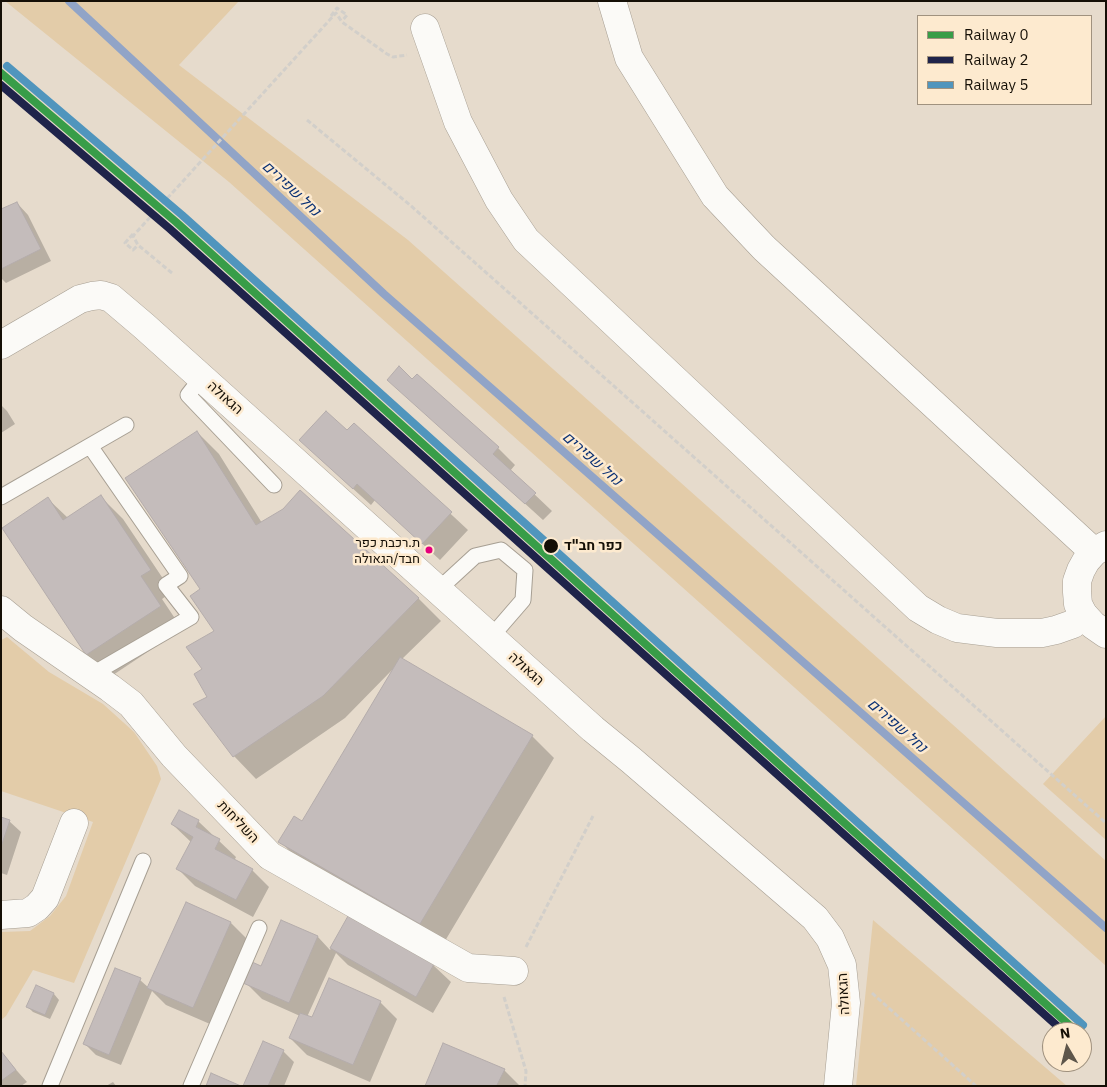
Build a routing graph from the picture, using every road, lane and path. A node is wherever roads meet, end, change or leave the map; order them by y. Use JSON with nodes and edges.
{"nodes":[{"id":1,"x":612,"y":1,"type":"edge"},
{"id":2,"x":332,"y":17,"type":"junction"},
{"id":3,"x":342,"y":22,"type":"junction"},
{"id":4,"x":425,"y":28,"type":"joint"},
{"id":5,"x":307,"y":120,"type":"dead end"},
{"id":6,"x":137,"y":233,"type":"junction"},
{"id":7,"x":138,"y":245,"type":"junction"},
{"id":8,"x":172,"y":273,"type":"dead end"},
{"id":9,"x":1,"y":345,"type":"edge"},
{"id":10,"x":202,"y":377,"type":"junction"},
{"id":11,"x":126,"y":425,"type":"dead end"},
{"id":12,"x":90,"y":446,"type":"junction"},
{"id":13,"x":274,"y":485,"type":"dead end"},
{"id":14,"x":1,"y":497,"type":"edge"},
{"id":15,"x":1100,"y":549,"type":"edge"},
{"id":16,"x":438,"y":590,"type":"junction"},
{"id":17,"x":1,"y":610,"type":"edge"},
{"id":18,"x":1083,"y":614,"type":"junction"},
{"id":19,"x":1106,"y":634,"type":"edge"},
{"id":20,"x":491,"y":637,"type":"junction"},
{"id":21,"x":91,"y":675,"type":"junction"},
{"id":22,"x":593,"y":816,"type":"dead end"},
{"id":23,"x":74,"y":823,"type":"dead end"},
{"id":24,"x":1106,"y":823,"type":"edge"},
{"id":25,"x":143,"y":861,"type":"dead end"},
{"id":26,"x":1,"y":916,"type":"edge"},
{"id":27,"x":259,"y":928,"type":"dead end"},
{"id":28,"x":842,"y":965,"type":"junction"},
{"id":29,"x":514,"y":972,"type":"junction"},
{"id":30,"x":50,"y":1086,"type":"edge"},
{"id":31,"x":191,"y":1086,"type":"edge"},
{"id":32,"x":525,"y":1086,"type":"edge"},
{"id":33,"x":838,"y":1086,"type":"edge"},
{"id":34,"x":976,"y":1086,"type":"edge"}],
"edges":[{"from":1,"to":15,"type":"main road"},
{"from":2,"to":3,"type":"path"},
{"from":2,"to":3,"type":"path"},
{"from":2,"to":6,"type":"path"},
{"from":3,"to":4,"type":"path"},
{"from":4,"to":18,"type":"main road"},
{"from":5,"to":24,"type":"path"},
{"from":6,"to":7,"type":"path"},
{"from":6,"to":7,"type":"path"},
{"from":7,"to":8,"type":"path"},
{"from":9,"to":10,"type":"main road","name":"הגאולה"},
{"from":10,"to":13,"type":"lane"},
{"from":10,"to":16,"type":"main road","name":"הגאולה"},
{"from":11,"to":12,"type":"lane"},
{"from":12,"to":14,"type":"lane"},
{"from":12,"to":21,"type":"lane"},
{"from":15,"to":18,"type":"main road"},
{"from":16,"to":20,"type":"main road","name":"הגאולה"},
{"from":16,"to":20,"type":"lane"},
{"from":17,"to":21,"type":"main road","name":"השליחות"},
{"from":18,"to":19,"type":"main road"},
{"from":20,"to":28,"type":"main road","name":"הגאולה"},
{"from":21,"to":29,"type":"main road","name":"השליחות"},
{"from":22,"to":29,"type":"path"},
{"from":23,"to":26,"type":"main road"},
{"from":25,"to":30,"type":"lane"},
{"from":27,"to":31,"type":"lane"},
{"from":28,"to":33,"type":"main road","name":"הגאולה"},
{"from":28,"to":34,"type":"path"},
{"from":29,"to":32,"type":"path"}]}
